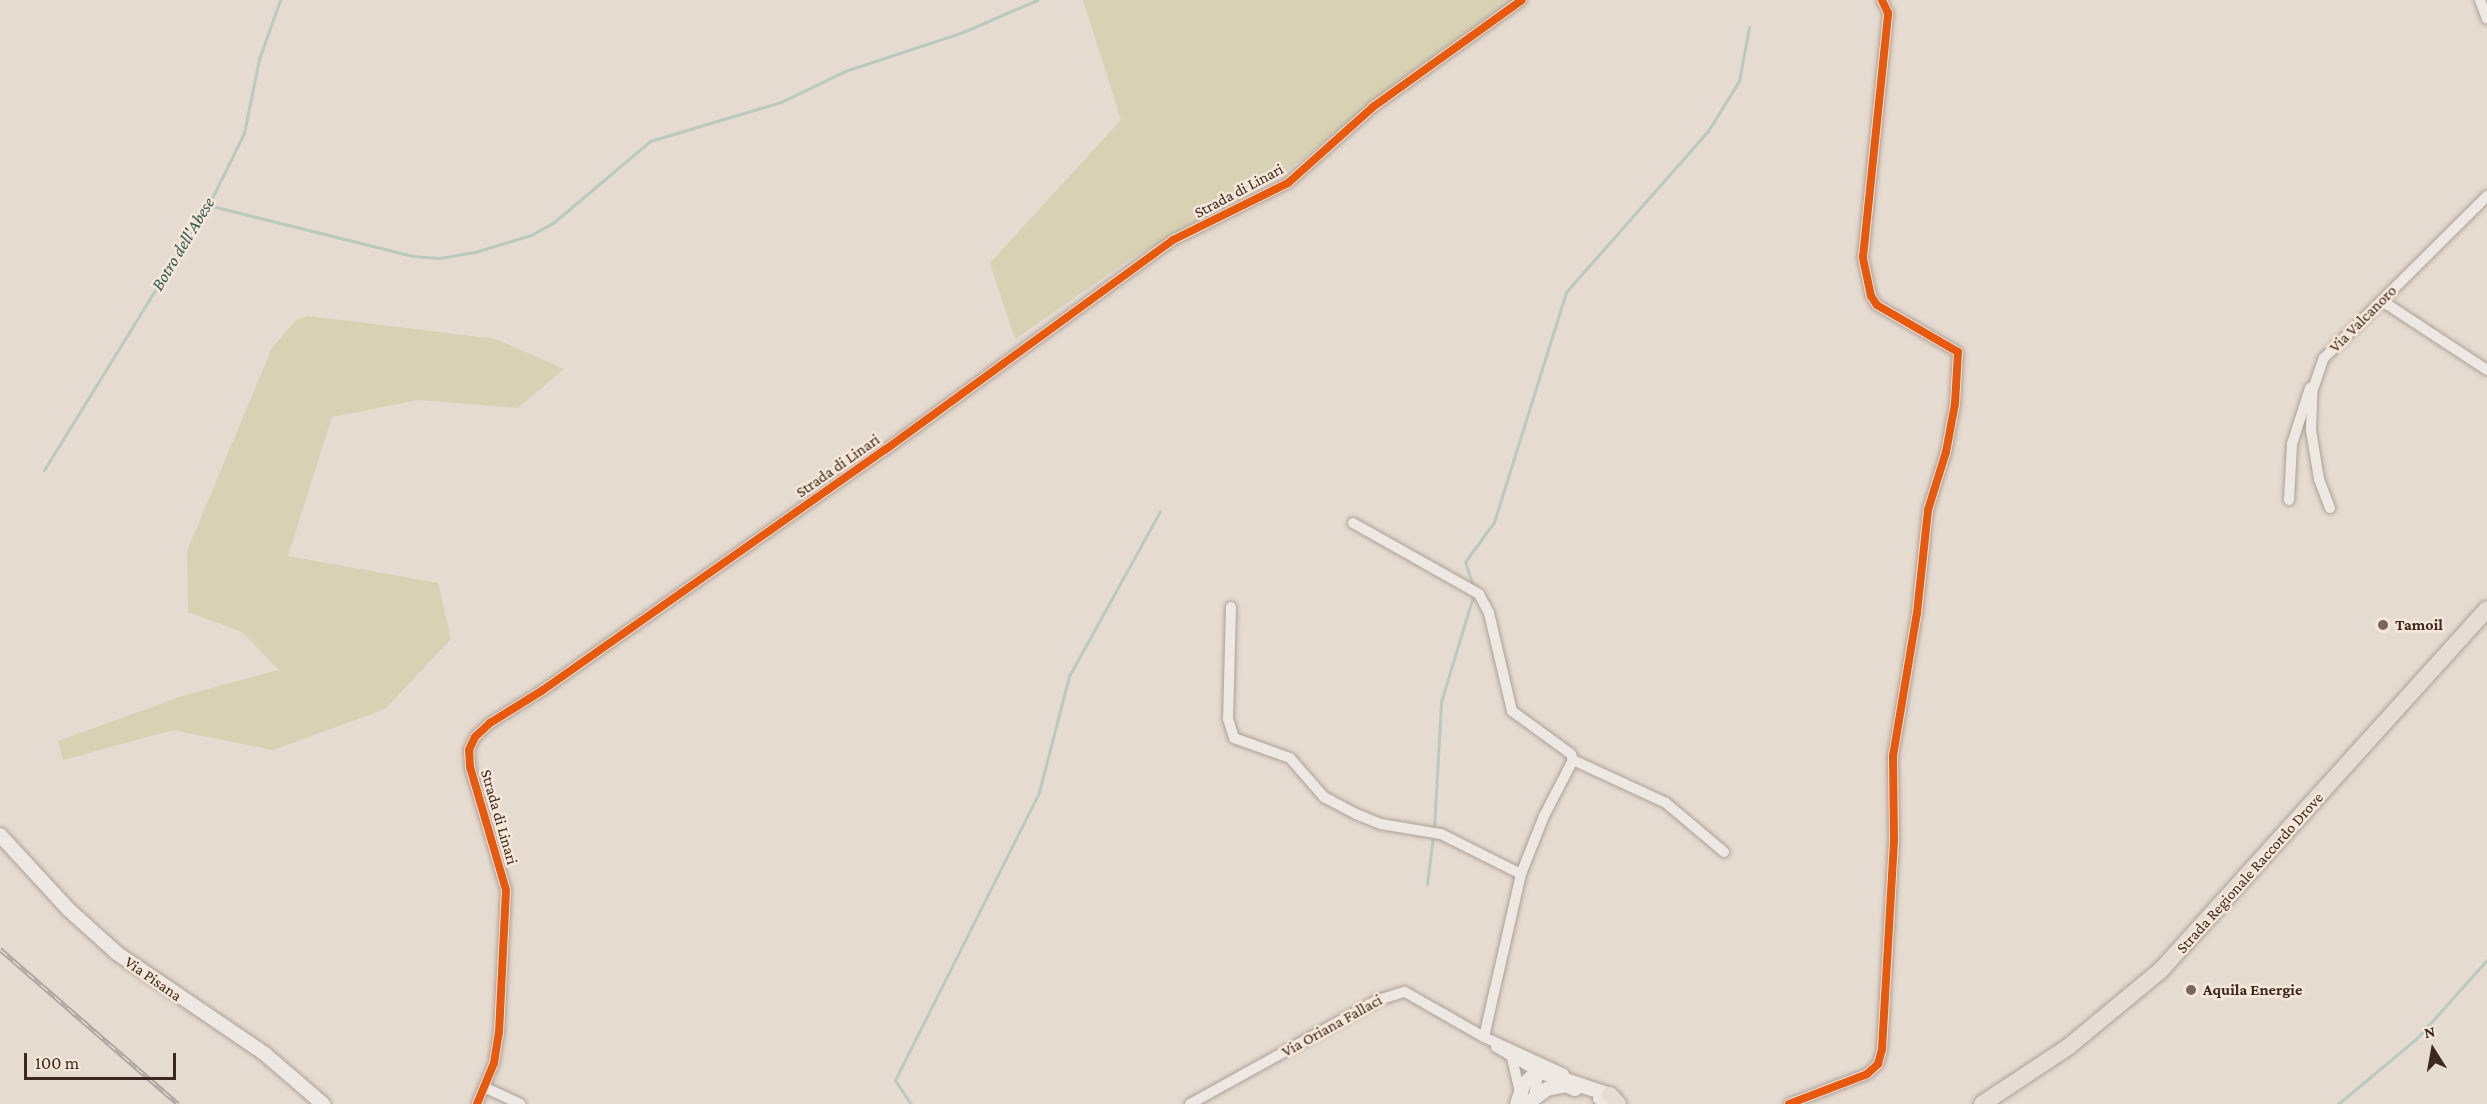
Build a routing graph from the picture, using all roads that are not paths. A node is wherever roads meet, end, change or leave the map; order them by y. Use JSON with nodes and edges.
{"nodes":[{"id":1,"x":1522,"y":0,"type":"edge"},
{"id":2,"x":1882,"y":0,"type":"edge"},
{"id":3,"x":2480,"y":0,"type":"edge"},
{"id":4,"x":2487,"y":19,"type":"edge"},
{"id":5,"x":2487,"y":196,"type":"edge"},
{"id":6,"x":2382,"y":301,"type":"junction"},
{"id":7,"x":2487,"y":370,"type":"edge"},
{"id":8,"x":2316,"y":375,"type":"junction"},
{"id":9,"x":2289,"y":500,"type":"dead end"},
{"id":10,"x":2330,"y":508,"type":"dead end"},
{"id":11,"x":1353,"y":523,"type":"dead end"},
{"id":12,"x":1231,"y":607,"type":"dead end"},
{"id":13,"x":2487,"y":609,"type":"edge"},
{"id":14,"x":1574,"y":760,"type":"junction"},
{"id":15,"x":0,"y":835,"type":"edge"},
{"id":16,"x":1724,"y":852,"type":"dead end"},
{"id":17,"x":1521,"y":874,"type":"junction"},
{"id":18,"x":1484,"y":1037,"type":"junction"},
{"id":19,"x":1517,"y":1056,"type":"junction"},
{"id":20,"x":1537,"y":1071,"type":"junction"},
{"id":21,"x":1566,"y":1085,"type":"junction"},
{"id":22,"x":2011,"y":1087,"type":"junction"},
{"id":23,"x":486,"y":1088,"type":"junction"},
{"id":24,"x":1525,"y":1099,"type":"edge"},
{"id":25,"x":1606,"y":1099,"type":"edge"},
{"id":26,"x":323,"y":1104,"type":"edge"},
{"id":27,"x":477,"y":1104,"type":"edge"},
{"id":28,"x":521,"y":1104,"type":"edge"},
{"id":29,"x":1190,"y":1104,"type":"edge"},
{"id":30,"x":1631,"y":1104,"type":"edge"},
{"id":31,"x":1789,"y":1104,"type":"edge"},
{"id":32,"x":1982,"y":1104,"type":"edge"},
{"id":33,"x":1996,"y":1104,"type":"edge"}],
"edges":[{"from":1,"to":23,"type":"street","name":"Strada di Linari"},
{"from":2,"to":31,"type":"street"},
{"from":3,"to":4,"type":"street"},
{"from":5,"to":6,"type":"street","name":"Via Valcanoro"},
{"from":6,"to":7,"type":"street"},
{"from":6,"to":8,"type":"street","name":"Via Valcanoro"},
{"from":8,"to":9,"type":"street"},
{"from":8,"to":10,"type":"street","name":"Via Valcanoro"},
{"from":11,"to":14,"type":"street"},
{"from":12,"to":17,"type":"street"},
{"from":13,"to":22,"type":"main road","name":"Strada Regionale Raccordo Drove"},
{"from":14,"to":16,"type":"street"},
{"from":14,"to":17,"type":"street"},
{"from":15,"to":26,"type":"street","name":"Via Pisana"},
{"from":17,"to":18,"type":"street"},
{"from":18,"to":19,"type":"street","name":"Via Oriana Fallaci"},
{"from":18,"to":29,"type":"street","name":"Via Oriana Fallaci"},
{"from":19,"to":20,"type":"street"},
{"from":19,"to":24,"type":"street"},
{"from":19,"to":25,"type":"street"},
{"from":20,"to":21,"type":"street"},
{"from":20,"to":24,"type":"street"},
{"from":20,"to":25,"type":"street"},
{"from":21,"to":24,"type":"street"},
{"from":21,"to":25,"type":"street"},
{"from":22,"to":32,"type":"main road","name":"Strada Regionale Raccordo Drove"},
{"from":22,"to":33,"type":"main road"},
{"from":23,"to":27,"type":"street","name":"Strada di Linari"},
{"from":23,"to":28,"type":"street"},
{"from":25,"to":30,"type":"street"}]}
